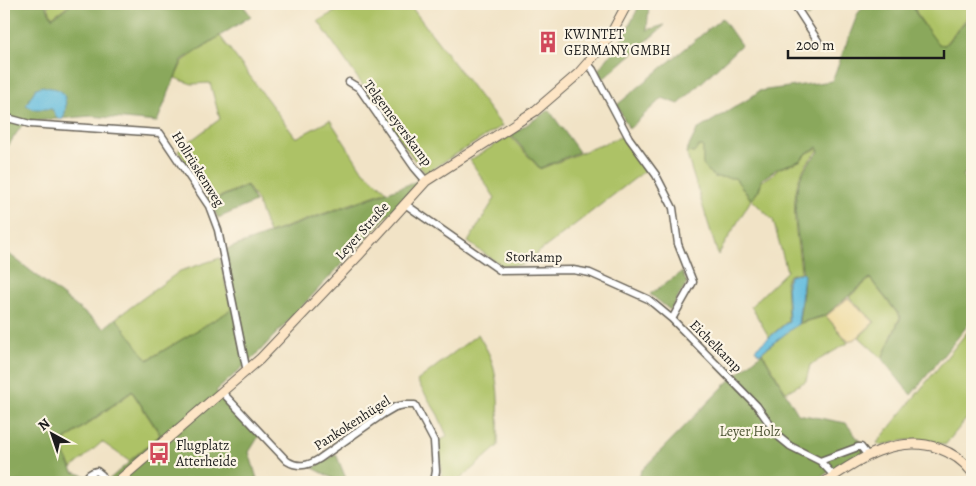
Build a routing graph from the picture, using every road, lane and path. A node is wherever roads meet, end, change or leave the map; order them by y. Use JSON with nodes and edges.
{"nodes":[{"id":1,"x":627,"y":4,"type":"edge"},
{"id":2,"x":794,"y":4,"type":"edge"},
{"id":3,"x":818,"y":41,"type":"dead end"},
{"id":4,"x":588,"y":64,"type":"junction"},
{"id":5,"x":349,"y":82,"type":"dead end"},
{"id":6,"x":4,"y":117,"type":"edge"},
{"id":7,"x":426,"y":181,"type":"junction"},
{"id":8,"x":405,"y":204,"type":"junction"},
{"id":9,"x":672,"y":318,"type":"junction"},
{"id":10,"x":247,"y":372,"type":"junction"},
{"id":11,"x":222,"y":392,"type":"junction"},
{"id":12,"x":868,"y":456,"type":"junction"},
{"id":13,"x":820,"y":462,"type":"junction"},
{"id":14,"x":972,"y":472,"type":"edge"},
{"id":15,"x":834,"y":476,"type":"junction"},
{"id":16,"x":91,"y":482,"type":"edge"},
{"id":17,"x":104,"y":482,"type":"edge"},
{"id":18,"x":117,"y":482,"type":"edge"},
{"id":19,"x":434,"y":482,"type":"edge"},
{"id":20,"x":825,"y":482,"type":"edge"}],
"edges":[{"from":1,"to":4,"type":"street","name":"Leyer Straße"},
{"from":2,"to":3,"type":"street"},
{"from":4,"to":7,"type":"street","name":"Leyer Straße"},
{"from":4,"to":9,"type":"street","name":"Eichelkamp"},
{"from":5,"to":7,"type":"street","name":"Telgemeyerskamp"},
{"from":6,"to":10,"type":"street","name":"Hollrüskenweg"},
{"from":7,"to":8,"type":"street","name":"Leyer Straße"},
{"from":8,"to":9,"type":"street","name":"Storkamp"},
{"from":8,"to":10,"type":"street","name":"Leyer Straße"},
{"from":9,"to":13,"type":"street","name":"Eichelkamp"},
{"from":10,"to":11,"type":"street","name":"Leyer Straße"},
{"from":11,"to":18,"type":"street","name":"Leyer Straße"},
{"from":11,"to":19,"type":"street","name":"Pankokenhügel"},
{"from":12,"to":13,"type":"street"},
{"from":12,"to":14,"type":"street"},
{"from":12,"to":15,"type":"street"},
{"from":13,"to":15,"type":"street","name":"Eichelkamp"},
{"from":15,"to":20,"type":"street"},
{"from":16,"to":17,"type":"street"}]}
